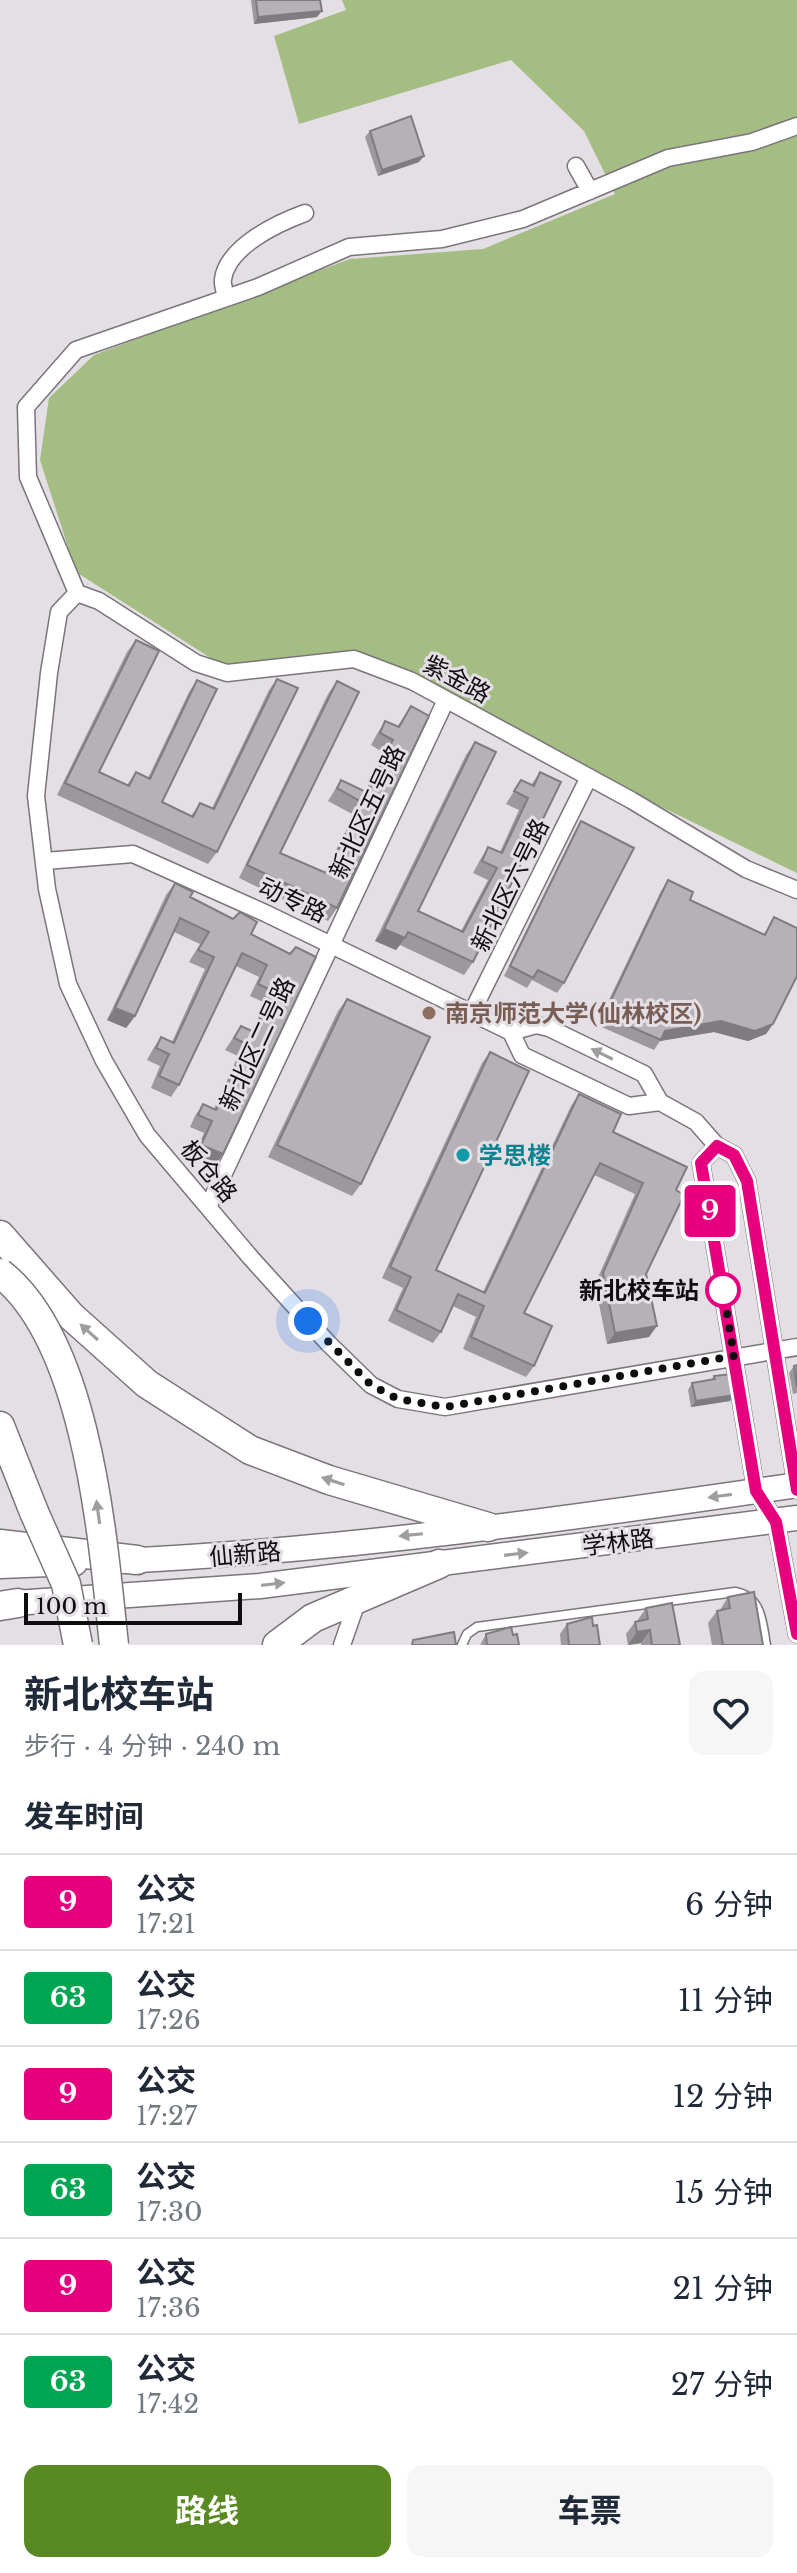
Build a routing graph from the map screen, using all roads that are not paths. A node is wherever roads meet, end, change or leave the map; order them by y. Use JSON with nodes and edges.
{"nodes":[{"id":1,"x":797,"y":126,"type":"edge"},
{"id":2,"x":576,"y":166,"type":"dead end"},
{"id":3,"x":590,"y":191,"type":"junction"},
{"id":4,"x":305,"y":213,"type":"dead end"},
{"id":5,"x":226,"y":298,"type":"junction"},
{"id":6,"x":77,"y":593,"type":"junction"},
{"id":7,"x":446,"y":700,"type":"junction"},
{"id":8,"x":589,"y":777,"type":"junction"},
{"id":9,"x":45,"y":861,"type":"junction"},
{"id":10,"x":797,"y":890,"type":"edge"},
{"id":11,"x":330,"y":944,"type":"junction"},
{"id":12,"x":472,"y":1012,"type":"junction"},
{"id":13,"x":511,"y":1032,"type":"junction"},
{"id":14,"x":660,"y":1102,"type":"junction"},
{"id":15,"x":717,"y":1146,"type":"junction"},
{"id":16,"x":208,"y":1207,"type":"junction"},
{"id":17,"x":0,"y":1235,"type":"edge"},
{"id":18,"x":1,"y":1273,"type":"edge"},
{"id":19,"x":797,"y":1347,"type":"edge"},
{"id":20,"x":774,"y":1351,"type":"junction"},
{"id":21,"x":734,"y":1356,"type":"junction"},
{"id":22,"x":0,"y":1426,"type":"edge"},
{"id":23,"x":796,"y":1487,"type":"edge"},
{"id":24,"x":756,"y":1491,"type":"junction"},
{"id":25,"x":787,"y":1520,"type":"edge"},
{"id":26,"x":488,"y":1527,"type":"junction"},
{"id":27,"x":0,"y":1544,"type":"edge"},
{"id":28,"x":137,"y":1560,"type":"junction"},
{"id":29,"x":439,"y":1564,"type":"junction"},
{"id":30,"x":0,"y":1566,"type":"edge"},
{"id":31,"x":358,"y":1599,"type":"junction"},
{"id":32,"x":6,"y":1604,"type":"edge"},
{"id":33,"x":797,"y":1634,"type":"edge"},
{"id":34,"x":78,"y":1645,"type":"edge"},
{"id":35,"x":114,"y":1645,"type":"edge"},
{"id":36,"x":277,"y":1645,"type":"edge"},
{"id":37,"x":342,"y":1645,"type":"edge"},
{"id":38,"x":462,"y":1645,"type":"edge"},
{"id":39,"x":766,"y":1645,"type":"edge"}],
"edges":[{"from":1,"to":3,"type":"street"},
{"from":2,"to":3,"type":"street"},
{"from":3,"to":5,"type":"street"},
{"from":4,"to":5,"type":"street"},
{"from":5,"to":6,"type":"street"},
{"from":6,"to":7,"type":"street","name":"紫金路"},
{"from":6,"to":9,"type":"street","name":"板仓路"},
{"from":7,"to":8,"type":"street","name":"紫金路"},
{"from":7,"to":11,"type":"street","name":"新北区五号路"},
{"from":8,"to":10,"type":"street","name":"紫金路"},
{"from":8,"to":12,"type":"street","name":"新北区六号路"},
{"from":9,"to":11,"type":"street","name":"动专路"},
{"from":9,"to":16,"type":"street","name":"板仓路"},
{"from":11,"to":12,"type":"street","name":"动专路"},
{"from":11,"to":16,"type":"street","name":"新北区二号路"},
{"from":12,"to":13,"type":"street","name":"动专路"},
{"from":13,"to":14,"type":"street"},
{"from":14,"to":13,"type":"street","one_way":true},
{"from":14,"to":15,"type":"street"},
{"from":15,"to":20,"type":"street"},
{"from":15,"to":21,"type":"street"},
{"from":16,"to":21,"type":"street","name":"板仓路"},
{"from":26,"to":17,"type":"highway","one_way":true},
{"from":35,"to":18,"type":"highway","one_way":true,"bridge":true},
{"from":19,"to":20,"type":"street"},
{"from":20,"to":21,"type":"street"},
{"from":20,"to":23,"type":"street"},
{"from":21,"to":24,"type":"street"},
{"from":22,"to":34,"type":"highway","bridge":true},
{"from":23,"to":24,"type":"main road","name":"学林路"},
{"from":24,"to":25,"type":"street"},
{"from":24,"to":26,"type":"main road","name":"学林路","one_way":true},
{"from":29,"to":25,"type":"main road","name":"学林路","one_way":true},
{"from":25,"to":33,"type":"street"},
{"from":26,"to":28,"type":"main road","name":"仙新路","one_way":true},
{"from":27,"to":28,"type":"highway"},
{"from":28,"to":30,"type":"main road","name":"仙新路"},
{"from":29,"to":31,"type":"highway"},
{"from":32,"to":29,"type":"main road","name":"仙新路","one_way":true},
{"from":31,"to":36,"type":"highway"},
{"from":31,"to":37,"type":"street"},
{"from":38,"to":39,"type":"lane"}]}
